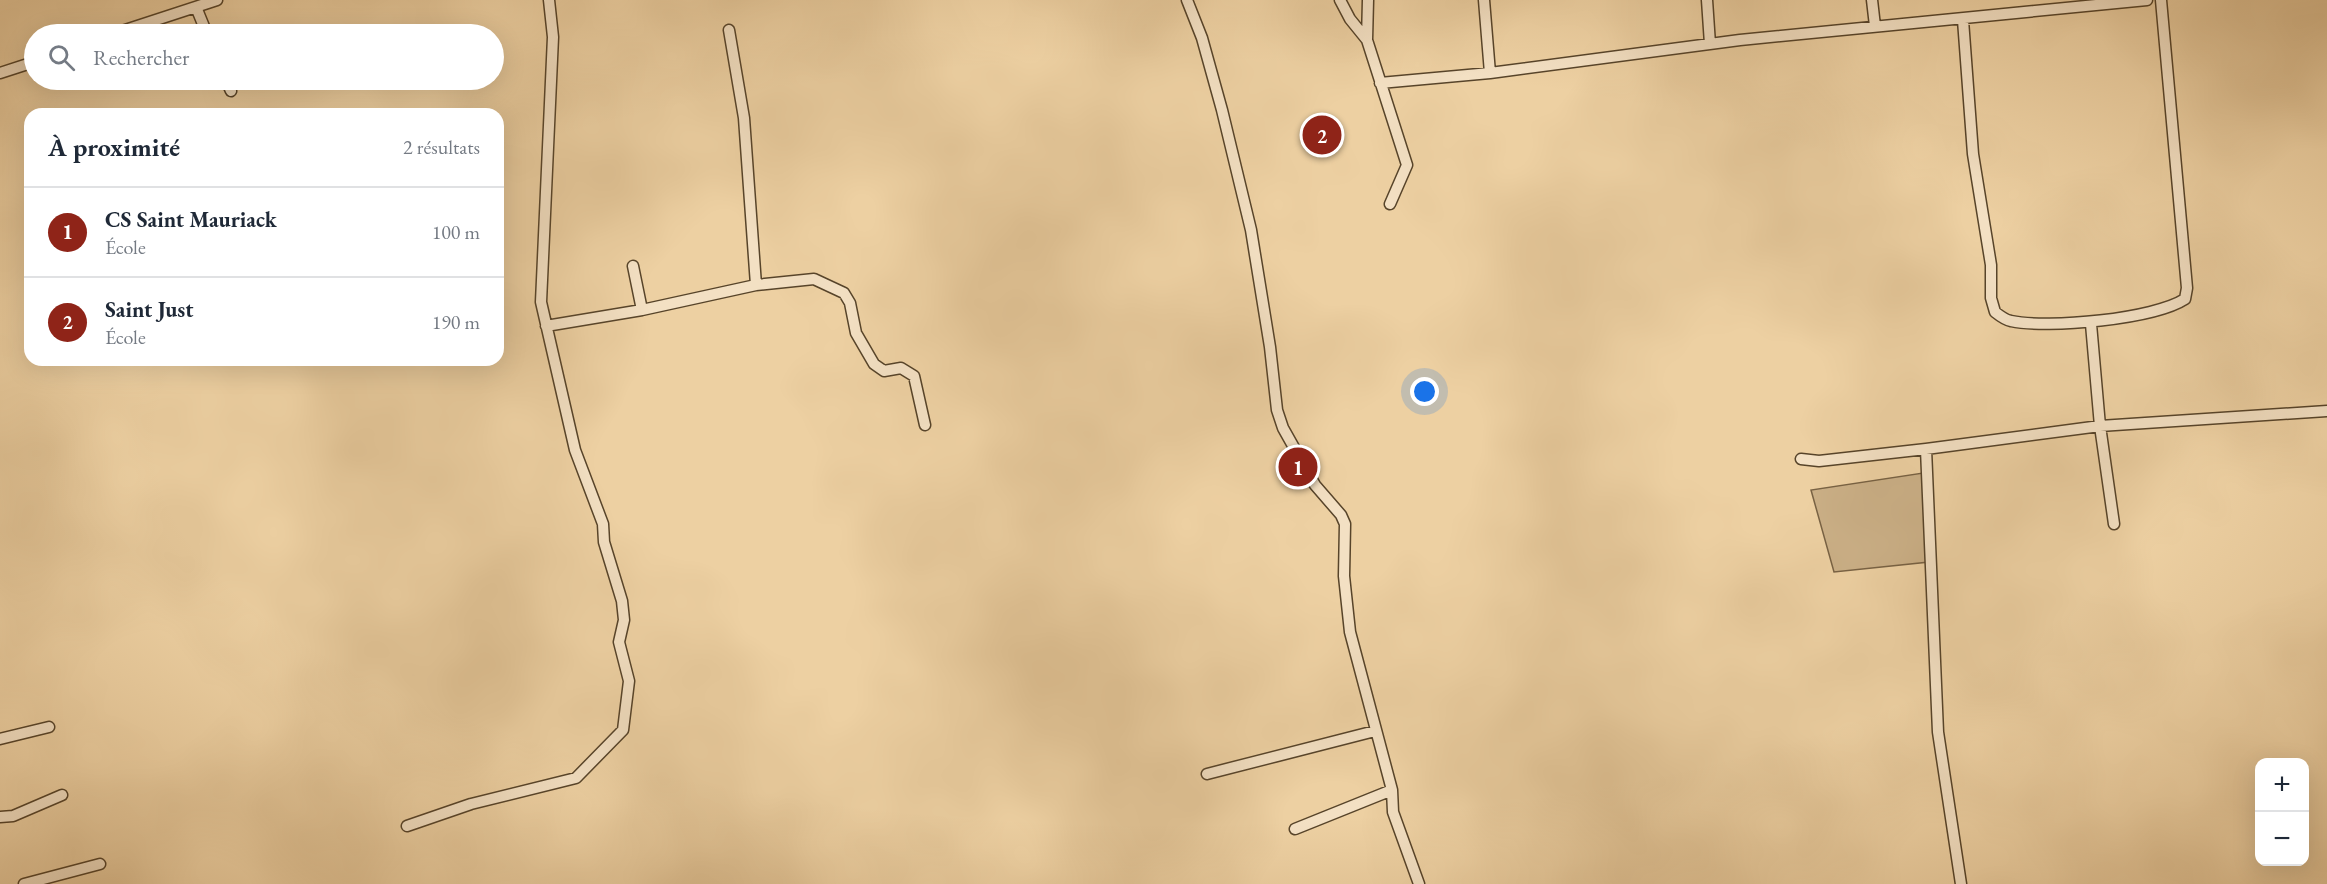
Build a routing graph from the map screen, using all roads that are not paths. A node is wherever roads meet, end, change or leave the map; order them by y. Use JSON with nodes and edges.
{"nodes":[{"id":1,"x":217,"y":0,"type":"edge"},
{"id":2,"x":549,"y":0,"type":"edge"},
{"id":3,"x":1187,"y":0,"type":"edge"},
{"id":4,"x":1340,"y":0,"type":"edge"},
{"id":5,"x":1368,"y":0,"type":"edge"},
{"id":6,"x":1484,"y":0,"type":"edge"},
{"id":7,"x":1707,"y":0,"type":"edge"},
{"id":8,"x":1872,"y":0,"type":"edge"},
{"id":9,"x":2147,"y":0,"type":"edge"},
{"id":10,"x":2161,"y":0,"type":"edge"},
{"id":11,"x":196,"y":7,"type":"junction"},
{"id":12,"x":1963,"y":20,"type":"junction"},
{"id":13,"x":144,"y":24,"type":"edge"},
{"id":14,"x":203,"y":24,"type":"edge"},
{"id":15,"x":1875,"y":26,"type":"junction"},
{"id":16,"x":729,"y":30,"type":"dead end"},
{"id":17,"x":1367,"y":40,"type":"junction"},
{"id":18,"x":1710,"y":44,"type":"junction"},
{"id":19,"x":24,"y":65,"type":"edge"},
{"id":20,"x":0,"y":73,"type":"edge"},
{"id":21,"x":1490,"y":73,"type":"junction"},
{"id":22,"x":1380,"y":83,"type":"junction"},
{"id":23,"x":1390,"y":204,"type":"dead end"},
{"id":24,"x":633,"y":266,"type":"dead end"},
{"id":25,"x":756,"y":285,"type":"junction"},
{"id":26,"x":642,"y":310,"type":"junction"},
{"id":27,"x":2091,"y":324,"type":"junction"},
{"id":28,"x":546,"y":326,"type":"junction"},
{"id":29,"x":2327,"y":411,"type":"edge"},
{"id":30,"x":926,"y":425,"type":"dead end"},
{"id":31,"x":2100,"y":426,"type":"junction"},
{"id":32,"x":1926,"y":449,"type":"junction"},
{"id":33,"x":1801,"y":459,"type":"dead end"},
{"id":34,"x":2114,"y":524,"type":"dead end"},
{"id":35,"x":49,"y":727,"type":"dead end"},
{"id":36,"x":1375,"y":731,"type":"junction"},
{"id":37,"x":0,"y":739,"type":"edge"},
{"id":38,"x":1207,"y":774,"type":"dead end"},
{"id":39,"x":1392,"y":790,"type":"junction"},
{"id":40,"x":62,"y":795,"type":"dead end"},
{"id":41,"x":0,"y":817,"type":"edge"},
{"id":42,"x":407,"y":826,"type":"dead end"},
{"id":43,"x":1296,"y":829,"type":"dead end"},
{"id":44,"x":100,"y":864,"type":"dead end"},
{"id":45,"x":24,"y":884,"type":"edge"},
{"id":46,"x":1419,"y":884,"type":"edge"},
{"id":47,"x":1961,"y":884,"type":"edge"}],
"edges":[{"from":1,"to":11,"type":"street"},
{"from":2,"to":28,"type":"street"},
{"from":3,"to":36,"type":"street"},
{"from":4,"to":17,"type":"street"},
{"from":5,"to":17,"type":"street"},
{"from":6,"to":21,"type":"street"},
{"from":7,"to":18,"type":"street"},
{"from":8,"to":15,"type":"street"},
{"from":9,"to":12,"type":"street"},
{"from":10,"to":27,"type":"street"},
{"from":11,"to":13,"type":"street"},
{"from":11,"to":14,"type":"street"},
{"from":12,"to":15,"type":"street"},
{"from":12,"to":27,"type":"street"},
{"from":15,"to":18,"type":"street"},
{"from":16,"to":25,"type":"street"},
{"from":17,"to":22,"type":"street"},
{"from":18,"to":21,"type":"street"},
{"from":19,"to":20,"type":"street"},
{"from":21,"to":22,"type":"street"},
{"from":22,"to":23,"type":"street"},
{"from":24,"to":26,"type":"street"},
{"from":25,"to":26,"type":"street"},
{"from":25,"to":30,"type":"street"},
{"from":26,"to":28,"type":"street"},
{"from":27,"to":31,"type":"street"},
{"from":28,"to":42,"type":"street"},
{"from":29,"to":31,"type":"street"},
{"from":31,"to":32,"type":"street"},
{"from":31,"to":34,"type":"street"},
{"from":32,"to":33,"type":"street"},
{"from":32,"to":47,"type":"street"},
{"from":35,"to":37,"type":"street"},
{"from":36,"to":38,"type":"street"},
{"from":36,"to":39,"type":"street"},
{"from":39,"to":43,"type":"street"},
{"from":39,"to":46,"type":"street"},
{"from":40,"to":41,"type":"street"},
{"from":44,"to":45,"type":"street"}]}
